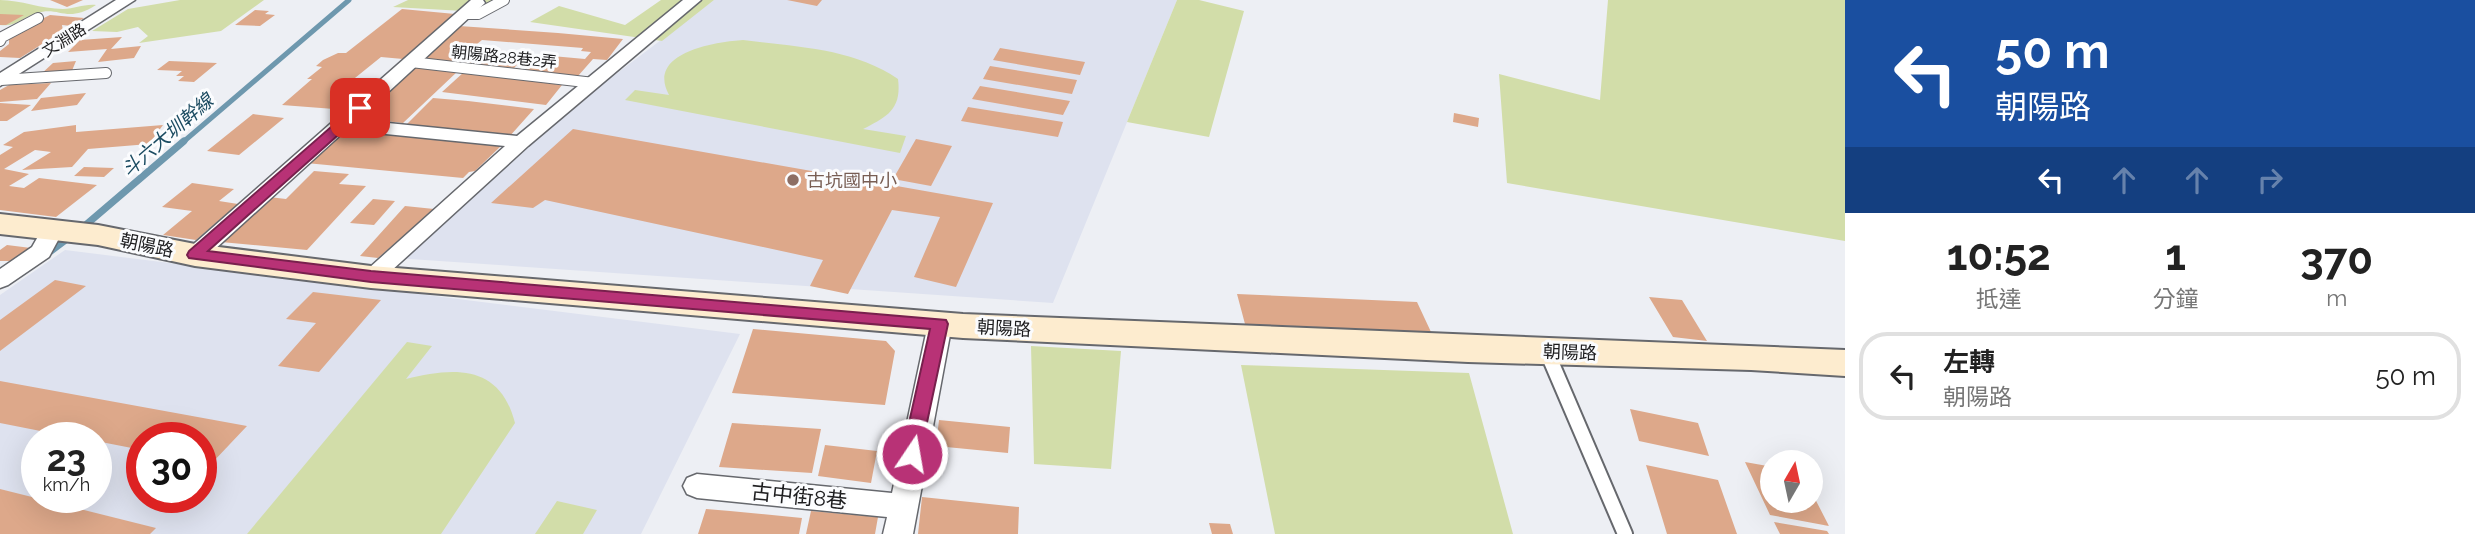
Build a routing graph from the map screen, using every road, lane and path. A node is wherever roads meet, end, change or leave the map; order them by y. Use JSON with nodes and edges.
{"nodes":[{"id":1,"x":127,"y":0,"type":"edge"},
{"id":2,"x":504,"y":0,"type":"edge"},
{"id":3,"x":693,"y":0,"type":"edge"},
{"id":4,"x":471,"y":9,"type":"joint"},
{"id":5,"x":38,"y":18,"type":"dead end"},
{"id":6,"x":0,"y":41,"type":"edge"},
{"id":7,"x":411,"y":62,"type":"junction"},
{"id":8,"x":106,"y":73,"type":"dead end"},
{"id":9,"x":1,"y":80,"type":"edge"},
{"id":10,"x":593,"y":83,"type":"junction"},
{"id":11,"x":343,"y":124,"type":"junction"},
{"id":12,"x":520,"y":142,"type":"junction"},
{"id":13,"x":0,"y":224,"type":"edge"},
{"id":14,"x":52,"y":231,"type":"junction"},
{"id":15,"x":195,"y":255,"type":"junction"},
{"id":16,"x":371,"y":276,"type":"junction"},
{"id":17,"x":0,"y":280,"type":"edge"},
{"id":18,"x":940,"y":324,"type":"junction"},
{"id":19,"x":1547,"y":351,"type":"junction"},
{"id":20,"x":1845,"y":363,"type":"edge"},
{"id":21,"x":697,"y":486,"type":"dead end"},
{"id":22,"x":899,"y":520,"type":"edge"},
{"id":23,"x":1625,"y":534,"type":"edge"}],
"edges":[{"from":1,"to":9,"type":"street","name":"文淵路"},
{"from":2,"to":4,"type":"lane"},
{"from":3,"to":10,"type":"street"},
{"from":4,"to":7,"type":"street"},
{"from":5,"to":6,"type":"lane"},
{"from":7,"to":10,"type":"lane","name":"朝陽路28巷2弄"},
{"from":7,"to":11,"type":"street"},
{"from":8,"to":9,"type":"lane"},
{"from":10,"to":12,"type":"street"},
{"from":11,"to":12,"type":"street"},
{"from":11,"to":15,"type":"street"},
{"from":12,"to":16,"type":"street"},
{"from":13,"to":14,"type":"main road","name":"朝陽路"},
{"from":14,"to":15,"type":"main road","name":"朝陽路"},
{"from":14,"to":17,"type":"street"},
{"from":15,"to":16,"type":"main road","name":"朝陽路"},
{"from":16,"to":18,"type":"main road","name":"朝陽路"},
{"from":18,"to":19,"type":"main road","name":"朝陽路"},
{"from":18,"to":22,"type":"street"},
{"from":19,"to":20,"type":"main road","name":"朝陽路"},
{"from":19,"to":23,"type":"lane"},
{"from":21,"to":22,"type":"street","name":"古中街8巷"}]}
